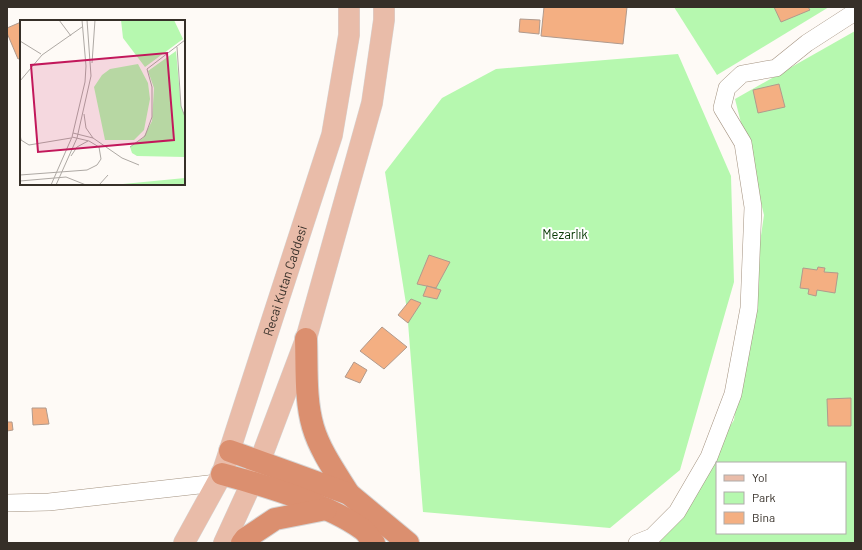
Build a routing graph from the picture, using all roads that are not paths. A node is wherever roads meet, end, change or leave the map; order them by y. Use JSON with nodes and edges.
{"nodes":[{"id":1,"x":349,"y":7,"type":"edge"},
{"id":2,"x":384,"y":11,"type":"edge"},
{"id":3,"x":855,"y":12,"type":"edge"},
{"id":4,"x":306,"y":339,"type":"junction"},
{"id":5,"x":230,"y":451,"type":"junction"},
{"id":6,"x":256,"y":472,"type":"junction"},
{"id":7,"x":219,"y":479,"type":"junction"},
{"id":8,"x":349,"y":494,"type":"junction"},
{"id":9,"x":7,"y":503,"type":"edge"},
{"id":10,"x":326,"y":509,"type":"junction"},
{"id":11,"x":184,"y":543,"type":"edge"},
{"id":12,"x":224,"y":543,"type":"edge"},
{"id":13,"x":242,"y":543,"type":"edge"},
{"id":14,"x":374,"y":543,"type":"edge"},
{"id":15,"x":408,"y":543,"type":"edge"},
{"id":16,"x":637,"y":543,"type":"edge"}],
"edges":[{"from":1,"to":5,"type":"main road","name":"Recai Kutan Caddesi"},
{"from":2,"to":4,"type":"main road"},
{"from":3,"to":16,"type":"street"},
{"from":4,"to":6,"type":"main road"},
{"from":4,"to":8,"type":"highway"},
{"from":5,"to":6,"type":"highway"},
{"from":5,"to":7,"type":"main road","name":"Recai Kutan Caddesi"},
{"from":6,"to":7,"type":"highway"},
{"from":6,"to":8,"type":"highway"},
{"from":6,"to":10,"type":"highway"},
{"from":6,"to":12,"type":"main road"},
{"from":7,"to":9,"type":"street"},
{"from":7,"to":11,"type":"main road","name":"Recai Kutan Caddesi"},
{"from":8,"to":15,"type":"highway"},
{"from":10,"to":13,"type":"highway"},
{"from":10,"to":14,"type":"highway"}]}
